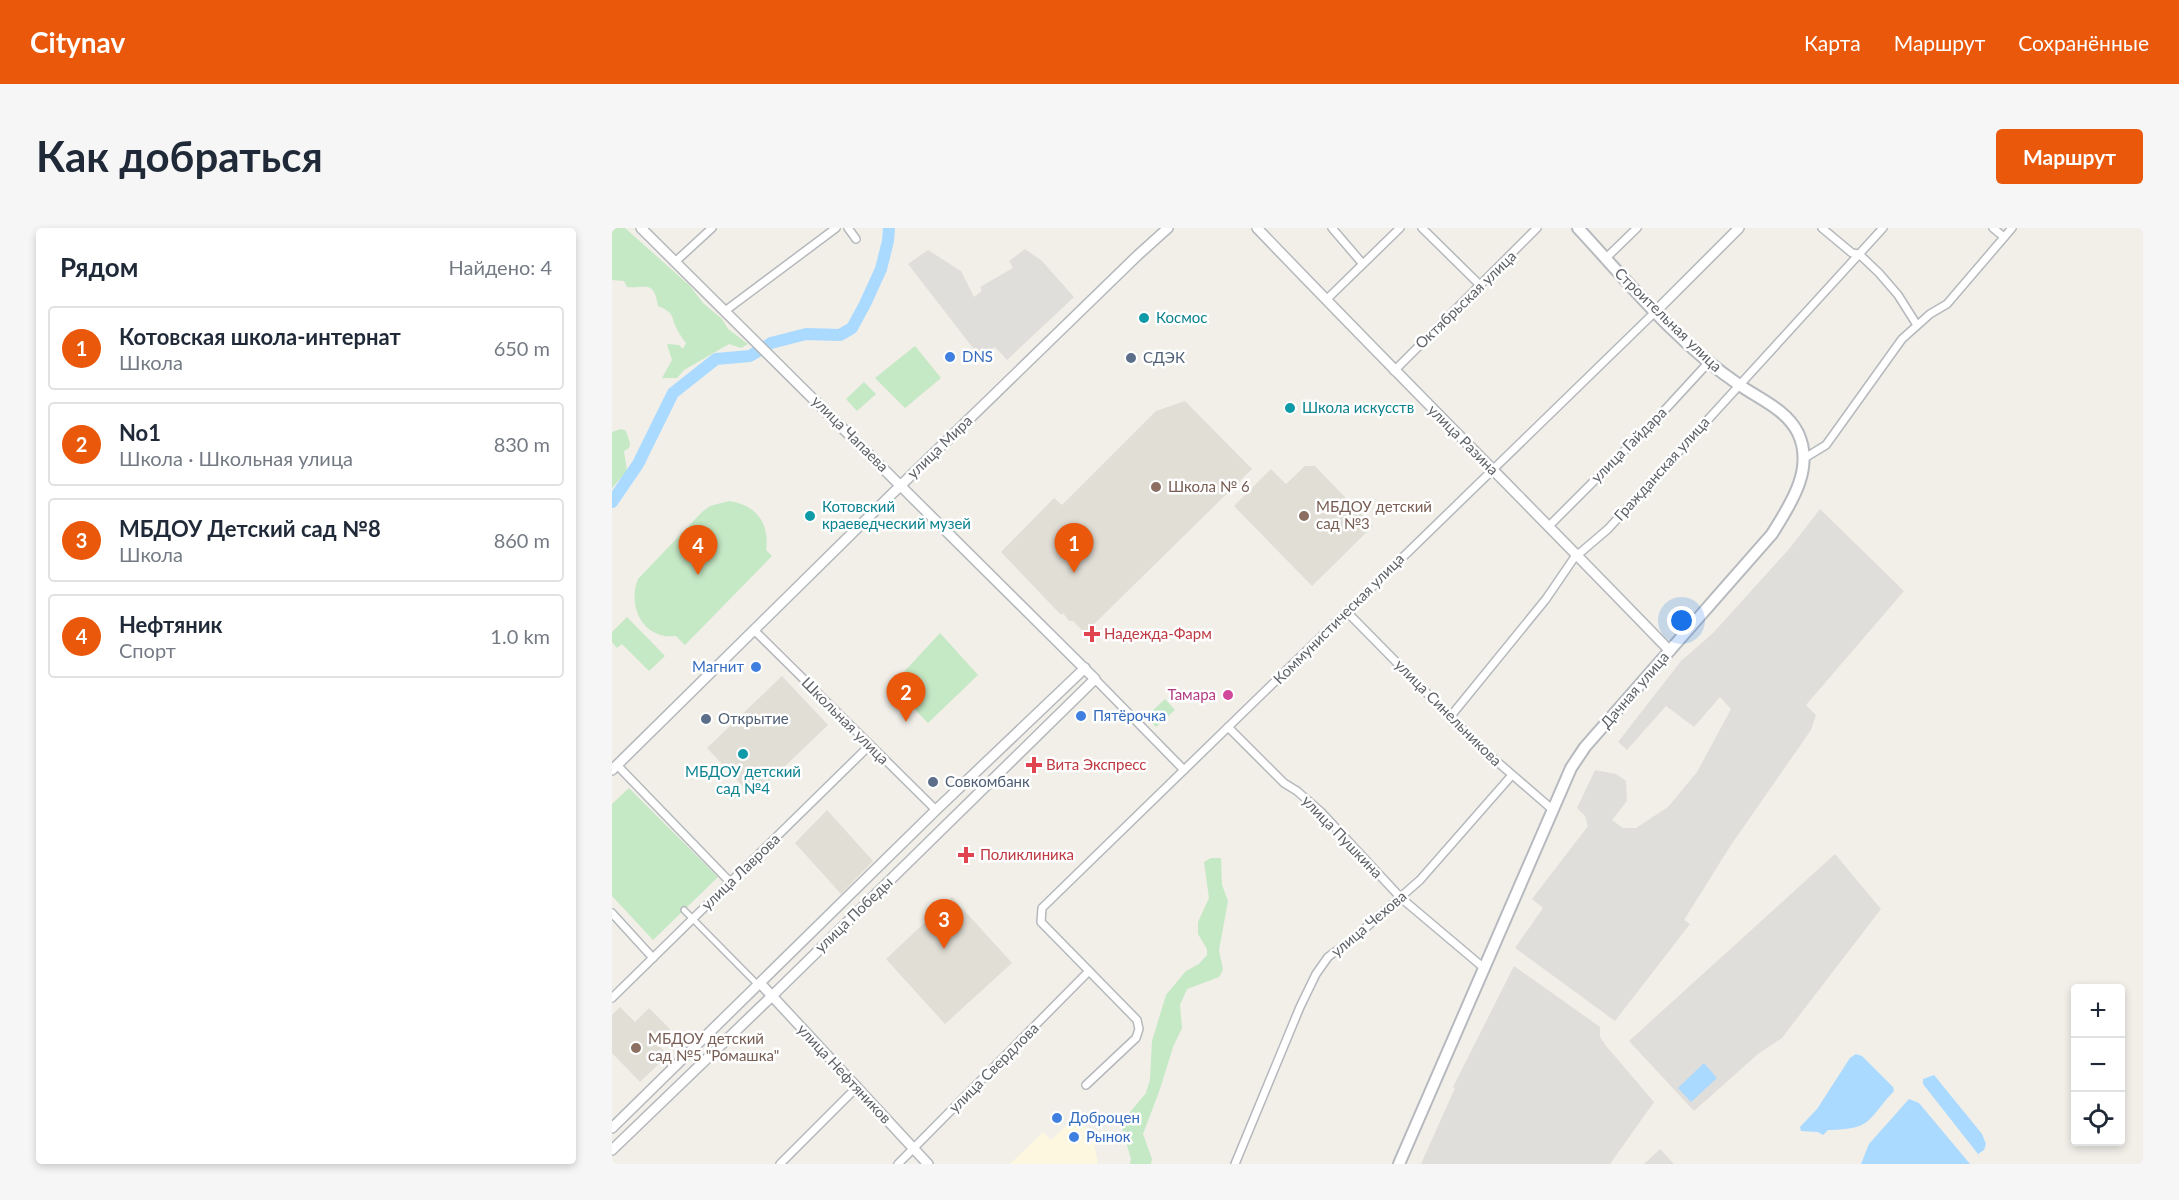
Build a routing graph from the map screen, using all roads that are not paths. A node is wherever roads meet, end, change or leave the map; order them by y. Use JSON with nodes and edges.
{"nodes":[{"id":1,"x":641,"y":228,"type":"edge"},
{"id":2,"x":712,"y":228,"type":"edge"},
{"id":3,"x":836,"y":228,"type":"edge"},
{"id":4,"x":848,"y":228,"type":"edge"},
{"id":5,"x":1168,"y":228,"type":"edge"},
{"id":6,"x":1257,"y":228,"type":"edge"},
{"id":7,"x":1332,"y":228,"type":"edge"},
{"id":8,"x":1400,"y":228,"type":"edge"},
{"id":9,"x":1422,"y":228,"type":"edge"},
{"id":10,"x":1537,"y":228,"type":"edge"},
{"id":11,"x":1578,"y":228,"type":"edge"},
{"id":12,"x":1637,"y":228,"type":"edge"},
{"id":13,"x":1739,"y":228,"type":"edge"},
{"id":14,"x":1822,"y":228,"type":"edge"},
{"id":15,"x":1883,"y":228,"type":"edge"},
{"id":16,"x":1994,"y":228,"type":"edge"},
{"id":17,"x":2012,"y":228,"type":"edge"},
{"id":18,"x":2004,"y":237,"type":"junction"},
{"id":19,"x":856,"y":239,"type":"dead end"},
{"id":20,"x":1859,"y":254,"type":"junction"},
{"id":21,"x":1606,"y":258,"type":"junction"},
{"id":22,"x":675,"y":262,"type":"junction"},
{"id":23,"x":1362,"y":263,"type":"junction"},
{"id":24,"x":1481,"y":286,"type":"junction"},
{"id":25,"x":1326,"y":300,"type":"junction"},
{"id":26,"x":725,"y":311,"type":"junction"},
{"id":27,"x":1655,"y":312,"type":"junction"},
{"id":28,"x":1917,"y":325,"type":"junction"},
{"id":29,"x":1708,"y":363,"type":"junction"},
{"id":30,"x":1394,"y":370,"type":"junction"},
{"id":31,"x":1739,"y":385,"type":"junction"},
{"id":32,"x":1803,"y":459,"type":"junction"},
{"id":33,"x":1492,"y":468,"type":"junction"},
{"id":34,"x":901,"y":484,"type":"junction"},
{"id":35,"x":1549,"y":526,"type":"junction"},
{"id":36,"x":1578,"y":555,"type":"junction"},
{"id":37,"x":1347,"y":612,"type":"junction"},
{"id":38,"x":754,"y":630,"type":"junction"},
{"id":39,"x":1670,"y":651,"type":"junction"},
{"id":40,"x":1085,"y":668,"type":"junction"},
{"id":41,"x":1095,"y":679,"type":"junction"},
{"id":42,"x":1450,"y":717,"type":"junction"},
{"id":43,"x":1228,"y":727,"type":"junction"},
{"id":44,"x":869,"y":746,"type":"junction"},
{"id":45,"x":614,"y":768,"type":"edge"},
{"id":46,"x":1184,"y":770,"type":"junction"},
{"id":47,"x":1512,"y":775,"type":"junction"},
{"id":48,"x":936,"y":810,"type":"junction"},
{"id":49,"x":1553,"y":810,"type":"junction"},
{"id":50,"x":730,"y":882,"type":"junction"},
{"id":51,"x":1401,"y":898,"type":"junction"},
{"id":52,"x":684,"y":910,"type":"dead end"},
{"id":53,"x":612,"y":913,"type":"edge"},
{"id":54,"x":693,"y":918,"type":"junction"},
{"id":55,"x":653,"y":958,"type":"junction"},
{"id":56,"x":1484,"y":968,"type":"junction"},
{"id":57,"x":1089,"y":971,"type":"junction"},
{"id":58,"x":759,"y":984,"type":"junction"},
{"id":59,"x":772,"y":996,"type":"junction"},
{"id":60,"x":612,"y":998,"type":"edge"},
{"id":61,"x":1086,"y":1084,"type":"dead end"},
{"id":62,"x":856,"y":1088,"type":"junction"},
{"id":63,"x":612,"y":1128,"type":"edge"},
{"id":64,"x":915,"y":1148,"type":"junction"},
{"id":65,"x":612,"y":1150,"type":"edge"},
{"id":66,"x":780,"y":1164,"type":"edge"},
{"id":67,"x":898,"y":1164,"type":"edge"},
{"id":68,"x":928,"y":1164,"type":"edge"},
{"id":69,"x":1235,"y":1164,"type":"edge"},
{"id":70,"x":1399,"y":1164,"type":"edge"}],
"edges":[{"from":1,"to":22,"type":"street","name":"улица Чапаева"},
{"from":2,"to":22,"type":"street"},
{"from":3,"to":26,"type":"street"},
{"from":4,"to":19,"type":"street"},
{"from":5,"to":34,"type":"street","name":"улица Мира"},
{"from":6,"to":25,"type":"street","name":"улица Разина"},
{"from":7,"to":23,"type":"street"},
{"from":8,"to":23,"type":"street"},
{"from":9,"to":24,"type":"street"},
{"from":10,"to":24,"type":"street","name":"Октябрьская улица"},
{"from":11,"to":21,"type":"main road","name":"Строительная улица"},
{"from":12,"to":21,"type":"street"},
{"from":13,"to":27,"type":"street","name":"Коммунистическая улица"},
{"from":14,"to":20,"type":"street"},
{"from":15,"to":20,"type":"street","name":"Гражданская улица"},
{"from":16,"to":18,"type":"street"},
{"from":17,"to":18,"type":"street"},
{"from":18,"to":28,"type":"street"},
{"from":20,"to":28,"type":"street"},
{"from":20,"to":31,"type":"street","name":"Гражданская улица"},
{"from":21,"to":27,"type":"main road","name":"Строительная улица"},
{"from":22,"to":26,"type":"street","name":"улица Чапаева"},
{"from":23,"to":25,"type":"street"},
{"from":24,"to":30,"type":"street","name":"Октябрьская улица"},
{"from":25,"to":30,"type":"street","name":"улица Разина"},
{"from":26,"to":34,"type":"street","name":"улица Чапаева"},
{"from":27,"to":29,"type":"main road","name":"Строительная улица"},
{"from":27,"to":33,"type":"street","name":"Коммунистическая улица"},
{"from":28,"to":32,"type":"street"},
{"from":29,"to":31,"type":"main road","name":"Строительная улица"},
{"from":29,"to":35,"type":"street","name":"улица Гайдара"},
{"from":30,"to":33,"type":"street","name":"улица Разина"},
{"from":31,"to":32,"type":"main road","name":"Строительная улица"},
{"from":31,"to":36,"type":"street","name":"Гражданская улица"},
{"from":32,"to":39,"type":"main road","name":"Дачная улица"},
{"from":33,"to":35,"type":"street","name":"улица Разина"},
{"from":33,"to":37,"type":"street","name":"Коммунистическая улица"},
{"from":34,"to":38,"type":"street","name":"улица Мира"},
{"from":34,"to":40,"type":"street","name":"улица Чапаева"},
{"from":35,"to":36,"type":"street","name":"улица Разина"},
{"from":36,"to":39,"type":"street","name":"улица Разина"},
{"from":36,"to":42,"type":"street","name":"Гражданская улица"},
{"from":37,"to":42,"type":"street","name":"улица Синельникова"},
{"from":37,"to":43,"type":"street","name":"Коммунистическая улица"},
{"from":38,"to":44,"type":"street","name":"Школьная улица"},
{"from":38,"to":45,"type":"street","name":"улица Мира"},
{"from":39,"to":49,"type":"main road","name":"Дачная улица"},
{"from":40,"to":41,"type":"street","name":"улица Чапаева"},
{"from":40,"to":48,"type":"street","name":"улица Победы"},
{"from":41,"to":46,"type":"street","name":"улица Чапаева"},
{"from":41,"to":59,"type":"street","name":"улица Победы"},
{"from":42,"to":47,"type":"street","name":"улица Синельникова"},
{"from":43,"to":46,"type":"street","name":"Коммунистическая улица"},
{"from":43,"to":51,"type":"street","name":"улица Пушкина"},
{"from":44,"to":48,"type":"street","name":"Школьная улица"},
{"from":44,"to":50,"type":"street","name":"улица Лаврова"},
{"from":45,"to":50,"type":"street"},
{"from":46,"to":57,"type":"street","name":"Коммунистическая улица"},
{"from":47,"to":49,"type":"street","name":"улица Синельникова"},
{"from":47,"to":51,"type":"street","name":"улица Чехова"},
{"from":48,"to":58,"type":"street","name":"улица Победы"},
{"from":49,"to":56,"type":"main road","name":"Дачная улица"},
{"from":50,"to":54,"type":"street","name":"улица Лаврова"},
{"from":51,"to":56,"type":"street","name":"улица Пушкина"},
{"from":51,"to":69,"type":"street","name":"улица Чехова"},
{"from":52,"to":54,"type":"street"},
{"from":53,"to":55,"type":"street"},
{"from":54,"to":55,"type":"street","name":"улица Лаврова"},
{"from":54,"to":58,"type":"street"},
{"from":55,"to":60,"type":"street","name":"улица Лаврова"},
{"from":56,"to":70,"type":"main road","name":"Дачная улица"},
{"from":57,"to":61,"type":"street"},
{"from":57,"to":64,"type":"street","name":"улица Свердлова"},
{"from":58,"to":59,"type":"street","name":"улица Нефтяников"},
{"from":58,"to":63,"type":"street","name":"улица Победы"},
{"from":59,"to":62,"type":"street","name":"улица Нефтяников"},
{"from":59,"to":65,"type":"street","name":"улица Победы"},
{"from":62,"to":64,"type":"street","name":"улица Нефтяников"},
{"from":62,"to":66,"type":"street"},
{"from":64,"to":67,"type":"street","name":"улица Свердлова"},
{"from":64,"to":68,"type":"street","name":"улица Нефтяников"}]}
